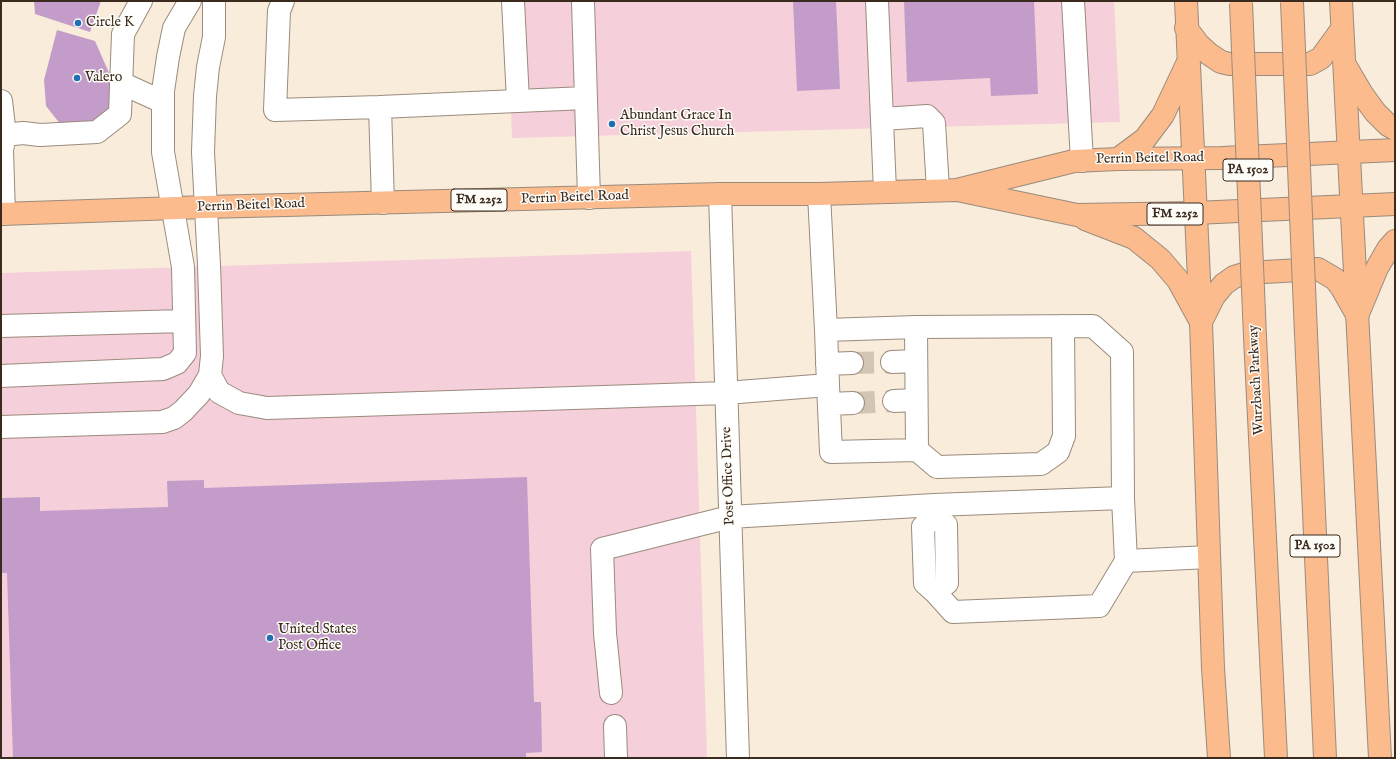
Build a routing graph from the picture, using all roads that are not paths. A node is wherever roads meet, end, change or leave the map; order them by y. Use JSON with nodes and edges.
{"nodes":[{"id":1,"x":141,"y":1,"type":"edge"},
{"id":2,"x":190,"y":1,"type":"edge"},
{"id":3,"x":214,"y":1,"type":"edge"},
{"id":4,"x":283,"y":1,"type":"edge"},
{"id":5,"x":513,"y":1,"type":"edge"},
{"id":6,"x":583,"y":1,"type":"edge"},
{"id":7,"x":877,"y":1,"type":"edge"},
{"id":8,"x":1073,"y":1,"type":"edge"},
{"id":9,"x":1186,"y":1,"type":"edge"},
{"id":10,"x":1292,"y":1,"type":"edge"},
{"id":11,"x":1341,"y":1,"type":"edge"},
{"id":12,"x":1241,"y":2,"type":"edge"},
{"id":13,"x":1186,"y":28,"type":"junction"},
{"id":14,"x":1342,"y":29,"type":"junction"},
{"id":15,"x":1188,"y":62,"type":"junction"},
{"id":16,"x":1345,"y":65,"type":"junction"},
{"id":17,"x":121,"y":83,"type":"junction"},
{"id":18,"x":586,"y":98,"type":"junction"},
{"id":19,"x":1,"y":101,"type":"edge"},
{"id":20,"x":518,"y":101,"type":"junction"},
{"id":21,"x":163,"y":102,"type":"junction"},
{"id":22,"x":380,"y":107,"type":"junction"},
{"id":23,"x":883,"y":119,"type":"junction"},
{"id":24,"x":1395,"y":129,"type":"edge"},
{"id":25,"x":3,"y":135,"type":"edge"},
{"id":26,"x":1395,"y":150,"type":"edge"},
{"id":27,"x":1349,"y":153,"type":"junction"},
{"id":28,"x":1118,"y":159,"type":"junction"},
{"id":29,"x":1193,"y":159,"type":"junction"},
{"id":30,"x":1082,"y":161,"type":"junction"},
{"id":31,"x":947,"y":190,"type":"junction"},
{"id":32,"x":885,"y":191,"type":"junction"},
{"id":33,"x":720,"y":194,"type":"junction"},
{"id":34,"x":819,"y":194,"type":"junction"},
{"id":35,"x":589,"y":198,"type":"junction"},
{"id":36,"x":383,"y":203,"type":"junction"},
{"id":37,"x":1395,"y":204,"type":"edge"},
{"id":38,"x":1352,"y":206,"type":"junction"},
{"id":39,"x":206,"y":207,"type":"junction"},
{"id":40,"x":172,"y":208,"type":"junction"},
{"id":41,"x":1195,"y":213,"type":"junction"},
{"id":42,"x":2,"y":214,"type":"edge"},
{"id":43,"x":1077,"y":216,"type":"junction"},
{"id":44,"x":1395,"y":241,"type":"edge"},
{"id":45,"x":1357,"y":316,"type":"junction"},
{"id":46,"x":184,"y":321,"type":"junction"},
{"id":47,"x":1201,"y":322,"type":"junction"},
{"id":48,"x":1,"y":326,"type":"edge"},
{"id":49,"x":1063,"y":326,"type":"junction"},
{"id":50,"x":916,"y":327,"type":"junction"},
{"id":51,"x":826,"y":330,"type":"junction"},
{"id":52,"x":916,"y":361,"type":"junction"},
{"id":53,"x":892,"y":362,"type":"tunnel mouth"},
{"id":54,"x":852,"y":363,"type":"tunnel mouth"},
{"id":55,"x":210,"y":375,"type":"junction"},
{"id":56,"x":1,"y":376,"type":"edge"},
{"id":57,"x":828,"y":384,"type":"junction"},
{"id":58,"x":726,"y":393,"type":"junction"},
{"id":59,"x":916,"y":400,"type":"junction"},
{"id":60,"x":894,"y":401,"type":"tunnel mouth"},
{"id":61,"x":853,"y":403,"type":"tunnel mouth"},
{"id":62,"x":1,"y":427,"type":"edge"},
{"id":63,"x":917,"y":450,"type":"junction"},
{"id":64,"x":1123,"y":498,"type":"junction"},
{"id":65,"x":934,"y":511,"type":"junction"},
{"id":66,"x":730,"y":517,"type":"junction"},
{"id":67,"x":1209,"y":557,"type":"junction"},
{"id":68,"x":1126,"y":561,"type":"junction"},
{"id":69,"x":611,"y":693,"type":"dead end"},
{"id":70,"x":614,"y":726,"type":"dead end"},
{"id":71,"x":616,"y":758,"type":"edge"},
{"id":72,"x":738,"y":758,"type":"edge"},
{"id":73,"x":1219,"y":758,"type":"edge"},
{"id":74,"x":1276,"y":758,"type":"edge"},
{"id":75,"x":1325,"y":758,"type":"edge"},
{"id":76,"x":1380,"y":758,"type":"edge"}],
"edges":[{"from":1,"to":17,"type":"street"},
{"from":2,"to":21,"type":"street"},
{"from":3,"to":39,"type":"street"},
{"from":4,"to":22,"type":"street"},
{"from":5,"to":20,"type":"street"},
{"from":6,"to":18,"type":"street"},
{"from":7,"to":23,"type":"street"},
{"from":8,"to":30,"type":"street"},
{"from":9,"to":13,"type":"main road"},
{"from":10,"to":75,"type":"main road","number":"PA 1502","bridge":true},
{"from":11,"to":14,"type":"main road"},
{"from":12,"to":74,"type":"main road","name":"Wurzbach Parkway","number":"PA 1502","bridge":true},
{"from":13,"to":14,"type":"main road"},
{"from":13,"to":15,"type":"main road"},
{"from":14,"to":16,"type":"main road"},
{"from":15,"to":28,"type":"main road"},
{"from":15,"to":29,"type":"main road"},
{"from":16,"to":24,"type":"main road"},
{"from":16,"to":27,"type":"main road"},
{"from":17,"to":21,"type":"street"},
{"from":17,"to":25,"type":"street"},
{"from":18,"to":20,"type":"street"},
{"from":18,"to":35,"type":"street"},
{"from":19,"to":25,"type":"street"},
{"from":20,"to":22,"type":"street"},
{"from":21,"to":40,"type":"street"},
{"from":22,"to":36,"type":"street"},
{"from":23,"to":31,"type":"street"},
{"from":23,"to":32,"type":"street"},
{"from":25,"to":42,"type":"street"},
{"from":26,"to":27,"type":"main road","name":"Perrin Beitel Road","number":"FM 2252"},
{"from":27,"to":29,"type":"main road","name":"Perrin Beitel Road","number":"FM 2252"},
{"from":27,"to":38,"type":"main road"},
{"from":28,"to":29,"type":"main road","name":"Perrin Beitel Road","number":"FM 2252"},
{"from":28,"to":30,"type":"main road","name":"Perrin Beitel Road","number":"FM 2252"},
{"from":29,"to":41,"type":"main road"},
{"from":30,"to":31,"type":"main road","name":"Perrin Beitel Road","number":"FM 2252"},
{"from":31,"to":32,"type":"main road","name":"Perrin Beitel Road","number":"FM 2252"},
{"from":31,"to":43,"type":"main road","name":"Perrin Beitel Road","number":"FM 2252"},
{"from":32,"to":34,"type":"main road","name":"Perrin Beitel Road","number":"FM 2252"},
{"from":33,"to":34,"type":"main road","name":"Perrin Beitel Road","number":"FM 2252"},
{"from":33,"to":35,"type":"main road","name":"Perrin Beitel Road","number":"FM 2252"},
{"from":33,"to":58,"type":"street","name":"Post Office Drive"},
{"from":34,"to":51,"type":"street"},
{"from":35,"to":36,"type":"main road","name":"Perrin Beitel Road","number":"FM 2252"},
{"from":36,"to":39,"type":"main road","name":"Perrin Beitel Road","number":"FM 2252"},
{"from":37,"to":38,"type":"main road","name":"Perrin Beitel Road","number":"FM 2252"},
{"from":38,"to":41,"type":"main road","name":"Perrin Beitel Road","number":"FM 2252"},
{"from":38,"to":45,"type":"main road"},
{"from":39,"to":40,"type":"main road","name":"Perrin Beitel Road","number":"FM 2252"},
{"from":39,"to":55,"type":"street"},
{"from":40,"to":42,"type":"main road","name":"Perrin Beitel Road","number":"FM 2252"},
{"from":40,"to":46,"type":"street"},
{"from":41,"to":43,"type":"main road","name":"Perrin Beitel Road","number":"FM 2252"},
{"from":41,"to":47,"type":"main road"},
{"from":43,"to":47,"type":"main road"},
{"from":44,"to":45,"type":"main road"},
{"from":45,"to":47,"type":"main road"},
{"from":45,"to":76,"type":"main road"},
{"from":46,"to":48,"type":"street"},
{"from":46,"to":56,"type":"street"},
{"from":47,"to":67,"type":"main road"},
{"from":49,"to":50,"type":"street"},
{"from":49,"to":63,"type":"street"},
{"from":49,"to":64,"type":"street"},
{"from":50,"to":51,"type":"street"},
{"from":50,"to":52,"type":"street"},
{"from":51,"to":57,"type":"street"},
{"from":52,"to":53,"type":"street"},
{"from":52,"to":59,"type":"street"},
{"from":54,"to":57,"type":"street"},
{"from":55,"to":58,"type":"street"},
{"from":55,"to":62,"type":"street"},
{"from":57,"to":58,"type":"street"},
{"from":57,"to":61,"type":"street"},
{"from":57,"to":63,"type":"street"},
{"from":58,"to":66,"type":"street","name":"Post Office Drive"},
{"from":59,"to":60,"type":"street"},
{"from":59,"to":63,"type":"street"},
{"from":64,"to":65,"type":"street"},
{"from":64,"to":68,"type":"street"},
{"from":65,"to":66,"type":"street"},
{"from":65,"to":68,"type":"street"},
{"from":66,"to":69,"type":"street"},
{"from":66,"to":72,"type":"street","name":"Post Office Drive"},
{"from":67,"to":68,"type":"street"},
{"from":67,"to":73,"type":"main road"},
{"from":70,"to":71,"type":"street"}]}
